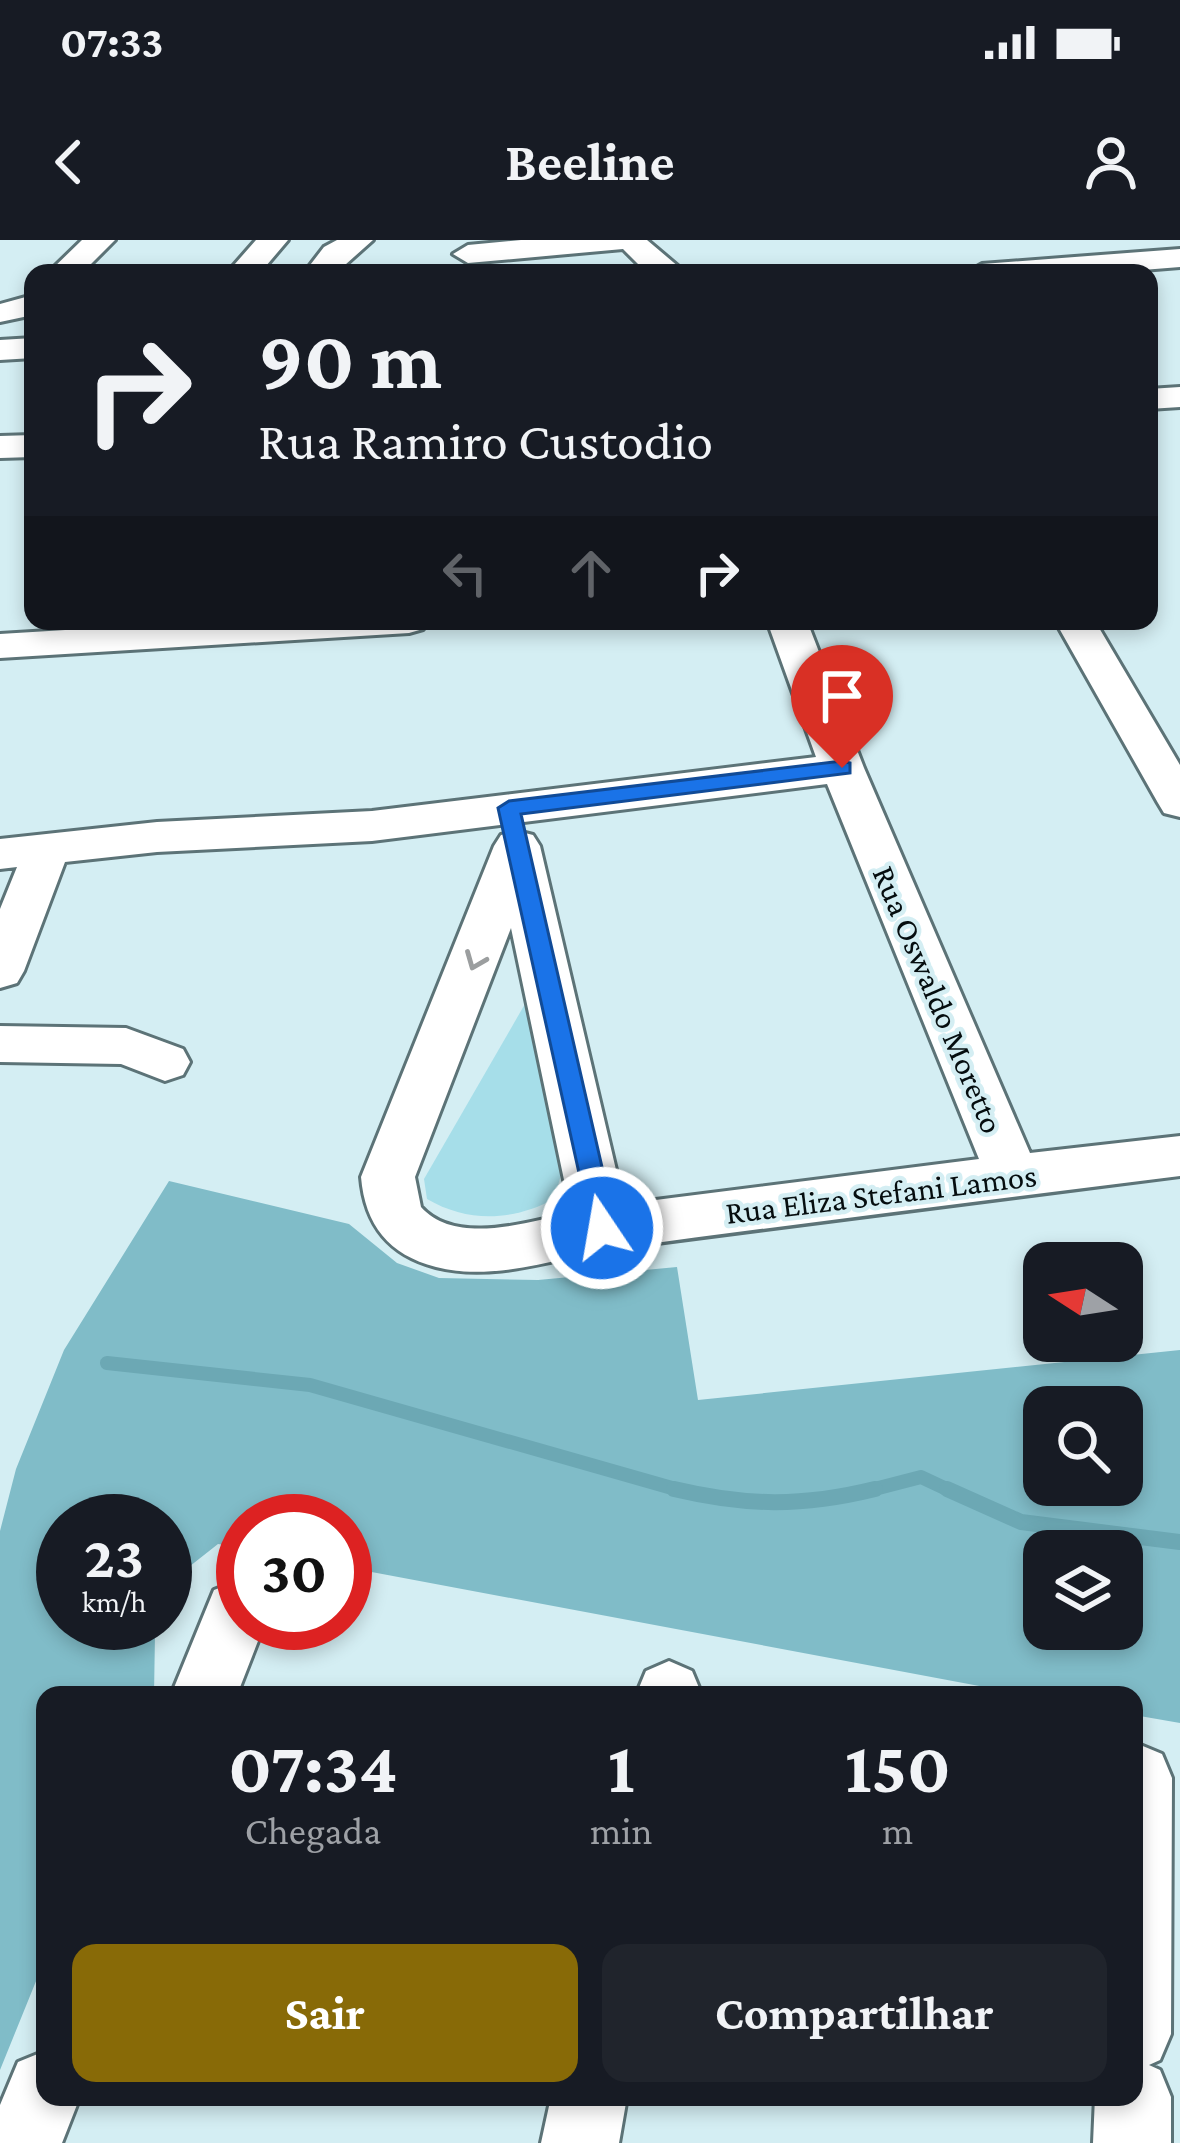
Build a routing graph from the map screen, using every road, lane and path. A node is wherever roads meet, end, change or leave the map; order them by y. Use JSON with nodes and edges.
{"nodes":[{"id":1,"x":273,"y":240,"type":"edge"},
{"id":2,"x":358,"y":240,"type":"edge"},
{"id":3,"x":627,"y":240,"type":"edge"},
{"id":4,"x":468,"y":256,"type":"edge"},
{"id":5,"x":1180,"y":258,"type":"edge"},
{"id":6,"x":251,"y":264,"type":"edge"},
{"id":7,"x":327,"y":264,"type":"edge"},
{"id":8,"x":654,"y":264,"type":"edge"},
{"id":9,"x":1101,"y":264,"type":"edge"},
{"id":10,"x":262,"y":630,"type":"edge"},
{"id":11,"x":790,"y":630,"type":"edge"},
{"id":12,"x":1081,"y":630,"type":"edge"},
{"id":13,"x":0,"y":646,"type":"edge"},
{"id":14,"x":842,"y":768,"type":"junction"},
{"id":15,"x":1180,"y":803,"type":"edge"},
{"id":16,"x":513,"y":830,"type":"junction"},
{"id":17,"x":47,"y":848,"type":"junction"},
{"id":18,"x":0,"y":854,"type":"edge"},
{"id":19,"x":538,"y":939,"type":"junction"},
{"id":20,"x":0,"y":971,"type":"edge"},
{"id":21,"x":0,"y":1044,"type":"edge"},
{"id":22,"x":165,"y":1062,"type":"dead end"},
{"id":23,"x":406,"y":1133,"type":"junction"},
{"id":24,"x":1180,"y":1156,"type":"edge"},
{"id":25,"x":1013,"y":1176,"type":"junction"},
{"id":26,"x":602,"y":1228,"type":"junction"},
{"id":27,"x":222,"y":1650,"type":"edge"},
{"id":28,"x":208,"y":1686,"type":"edge"},
{"id":29,"x":38,"y":2106,"type":"edge"},
{"id":30,"x":587,"y":2106,"type":"edge"},
{"id":31,"x":1133,"y":2106,"type":"edge"},
{"id":32,"x":23,"y":2143,"type":"edge"},
{"id":33,"x":580,"y":2143,"type":"edge"},
{"id":34,"x":1132,"y":2143,"type":"edge"}],
"edges":[{"from":1,"to":6,"type":"street"},
{"from":2,"to":7,"type":"street"},
{"from":3,"to":4,"type":"street"},
{"from":3,"to":8,"type":"street"},
{"from":5,"to":9,"type":"street"},
{"from":10,"to":13,"type":"street"},
{"from":11,"to":14,"type":"street","name":"Rua Oswaldo Moretto"},
{"from":12,"to":15,"type":"street"},
{"from":14,"to":16,"type":"street"},
{"from":14,"to":25,"type":"street","name":"Rua Oswaldo Moretto"},
{"from":16,"to":17,"type":"street"},
{"from":16,"to":19,"type":"street"},
{"from":16,"to":23,"type":"street","name":"Rua Eliza Stefani Lamos","one_way":true},
{"from":17,"to":18,"type":"street"},
{"from":17,"to":20,"type":"street"},
{"from":19,"to":23,"type":"street","name":"Rua Eliza Stefani Lamos"},
{"from":19,"to":26,"type":"street"},
{"from":21,"to":22,"type":"street"},
{"from":23,"to":26,"type":"street","name":"Rua Eliza Stefani Lamos"},
{"from":24,"to":25,"type":"street","name":"Rua Eliza Stefani Lamos"},
{"from":25,"to":26,"type":"street","name":"Rua Eliza Stefani Lamos"},
{"from":27,"to":28,"type":"street"},
{"from":29,"to":32,"type":"street"},
{"from":30,"to":33,"type":"street"},
{"from":31,"to":34,"type":"street"}]}
